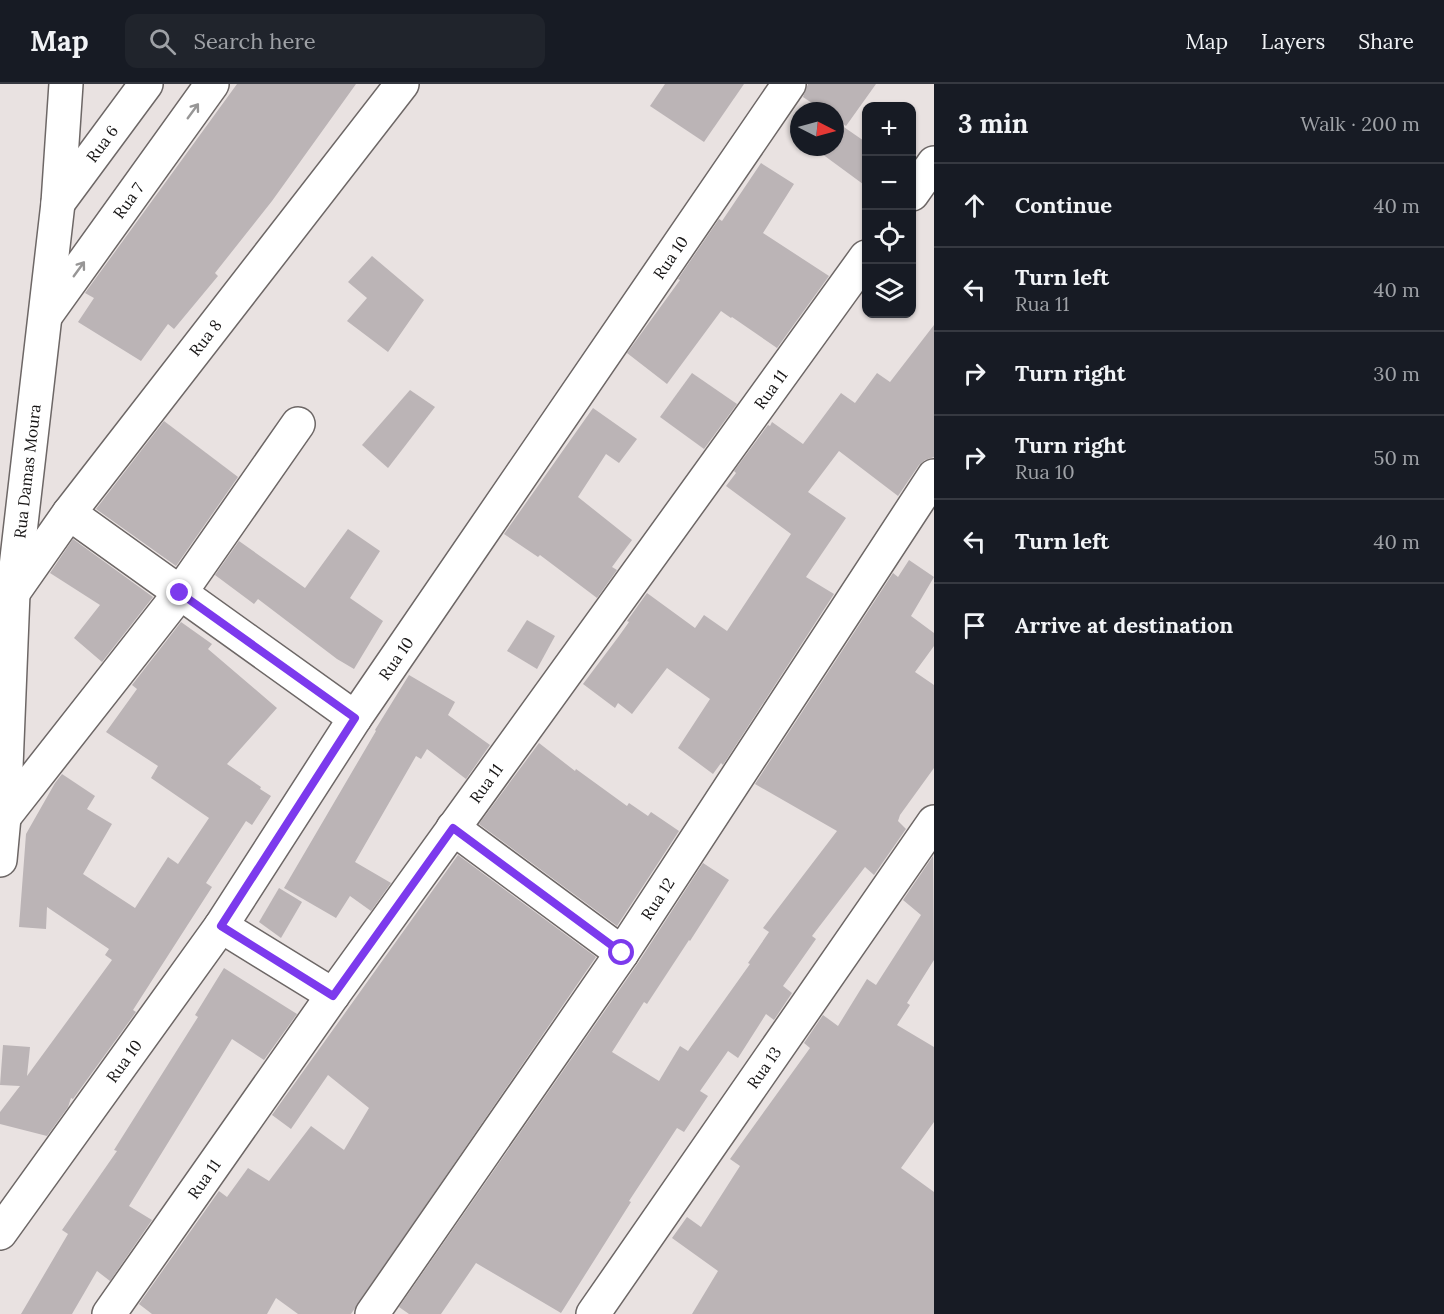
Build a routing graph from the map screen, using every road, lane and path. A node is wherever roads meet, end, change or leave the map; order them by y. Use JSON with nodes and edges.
{"nodes":[{"id":1,"x":66,"y":84,"type":"edge"},
{"id":2,"x":146,"y":84,"type":"edge"},
{"id":3,"x":212,"y":84,"type":"edge"},
{"id":4,"x":402,"y":84,"type":"edge"},
{"id":5,"x":789,"y":84,"type":"edge"},
{"id":6,"x":934,"y":164,"type":"edge"},
{"id":7,"x":916,"y":189,"type":"edge"},
{"id":8,"x":58,"y":203,"type":"junction"},
{"id":9,"x":862,"y":264,"type":"edge"},
{"id":10,"x":45,"y":316,"type":"junction"},
{"id":11,"x":298,"y":424,"type":"dead end"},
{"id":12,"x":934,"y":476,"type":"edge"},
{"id":13,"x":69,"y":513,"type":"junction"},
{"id":14,"x":13,"y":593,"type":"junction"},
{"id":15,"x":180,"y":593,"type":"junction"},
{"id":16,"x":355,"y":718,"type":"junction"},
{"id":17,"x":4,"y":817,"type":"junction"},
{"id":18,"x":934,"y":822,"type":"edge"},
{"id":19,"x":453,"y":828,"type":"junction"},
{"id":20,"x":0,"y":860,"type":"edge"},
{"id":21,"x":221,"y":926,"type":"junction"},
{"id":22,"x":622,"y":953,"type":"junction"},
{"id":23,"x":333,"y":996,"type":"junction"},
{"id":24,"x":0,"y":1233,"type":"edge"},
{"id":25,"x":120,"y":1310,"type":"edge"},
{"id":26,"x":594,"y":1313,"type":"edge"},
{"id":27,"x":372,"y":1314,"type":"edge"}],
"edges":[{"from":1,"to":8,"type":"street","name":"Rua Damas Moura"},
{"from":2,"to":8,"type":"street","name":"Rua 6"},
{"from":10,"to":3,"type":"street","name":"Rua 7","one_way":true},
{"from":4,"to":13,"type":"street","name":"Rua 8"},
{"from":5,"to":16,"type":"street","name":"Rua 10"},
{"from":6,"to":7,"type":"street"},
{"from":8,"to":10,"type":"street","name":"Rua Damas Moura"},
{"from":9,"to":19,"type":"street","name":"Rua 11"},
{"from":10,"to":14,"type":"street","name":"Rua Damas Moura"},
{"from":11,"to":15,"type":"street"},
{"from":12,"to":22,"type":"street","name":"Rua 12"},
{"from":13,"to":14,"type":"street","name":"Rua 8"},
{"from":13,"to":15,"type":"street"},
{"from":14,"to":17,"type":"street","name":"Rua Damas Moura"},
{"from":15,"to":16,"type":"street"},
{"from":15,"to":17,"type":"street"},
{"from":16,"to":21,"type":"street","name":"Rua 10"},
{"from":17,"to":20,"type":"street","name":"Rua Damas Moura"},
{"from":18,"to":26,"type":"street","name":"Rua 13"},
{"from":19,"to":22,"type":"street"},
{"from":19,"to":23,"type":"street","name":"Rua 11"},
{"from":21,"to":23,"type":"street"},
{"from":21,"to":24,"type":"street","name":"Rua 10"},
{"from":22,"to":27,"type":"street","name":"Rua 12"},
{"from":23,"to":25,"type":"street","name":"Rua 11"}]}
